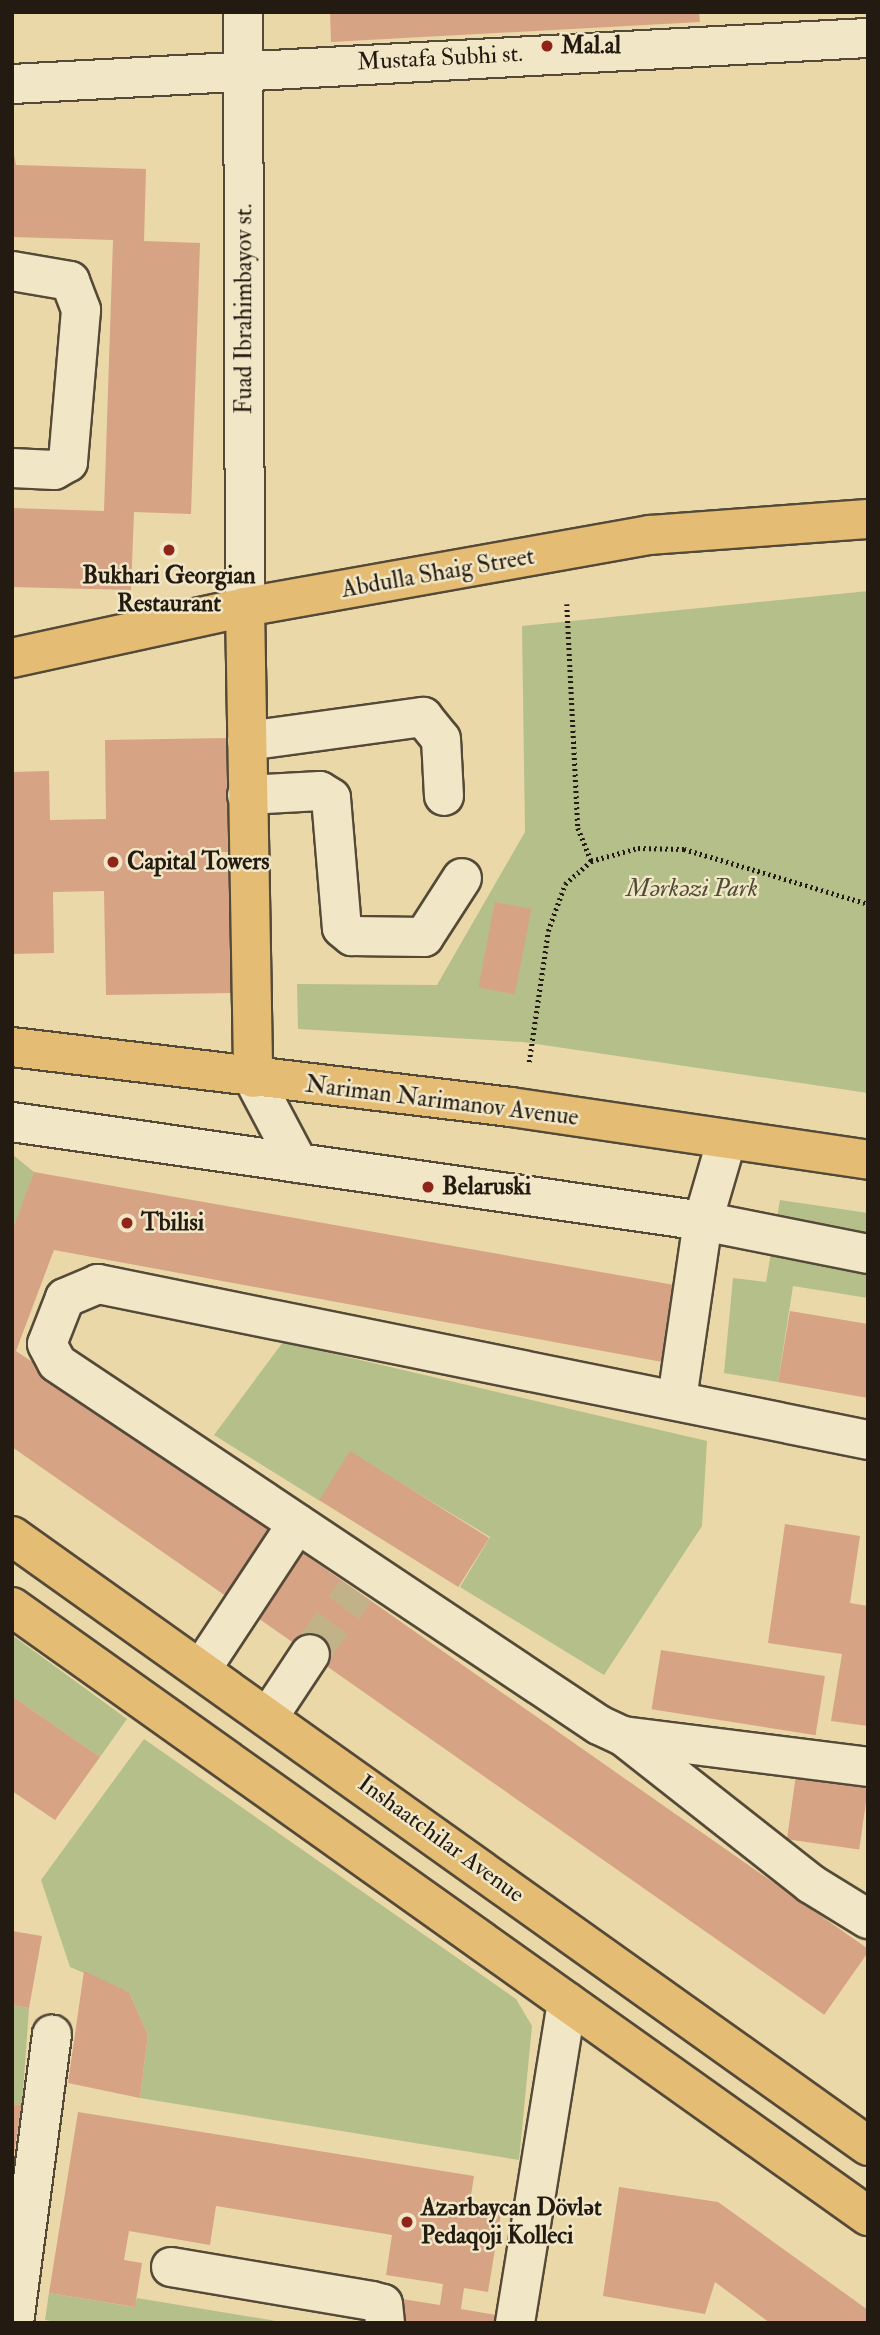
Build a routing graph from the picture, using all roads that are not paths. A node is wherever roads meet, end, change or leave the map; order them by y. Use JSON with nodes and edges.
{"nodes":[{"id":1,"x":243,"y":12,"type":"edge"},
{"id":2,"x":712,"y":28,"type":"edge"},
{"id":3,"x":868,"y":38,"type":"edge"},
{"id":4,"x":243,"y":69,"type":"junction"},
{"id":5,"x":12,"y":83,"type":"edge"},
{"id":6,"x":12,"y":271,"type":"edge"},
{"id":7,"x":12,"y":468,"type":"edge"},
{"id":8,"x":868,"y":519,"type":"edge"},
{"id":9,"x":245,"y":607,"type":"junction"},
{"id":10,"x":12,"y":658,"type":"edge"},
{"id":11,"x":247,"y":741,"type":"junction"},
{"id":12,"x":247,"y":795,"type":"junction"},
{"id":13,"x":444,"y":796,"type":"dead end"},
{"id":14,"x":462,"y":878,"type":"dead end"},
{"id":15,"x":13,"y":1048,"type":"edge"},
{"id":16,"x":253,"y":1078,"type":"junction"},
{"id":17,"x":12,"y":1122,"type":"edge"},
{"id":18,"x":727,"y":1139,"type":"junction"},
{"id":19,"x":868,"y":1160,"type":"edge"},
{"id":20,"x":298,"y":1163,"type":"junction"},
{"id":21,"x":703,"y":1221,"type":"junction"},
{"id":22,"x":868,"y":1254,"type":"edge"},
{"id":23,"x":677,"y":1399,"type":"junction"},
{"id":24,"x":868,"y":1440,"type":"edge"},
{"id":25,"x":297,"y":1524,"type":"junction"},
{"id":26,"x":12,"y":1536,"type":"edge"},
{"id":27,"x":12,"y":1607,"type":"edge"},
{"id":28,"x":310,"y":1654,"type":"tunnel mouth"},
{"id":29,"x":202,"y":1668,"type":"junction"},
{"id":30,"x":269,"y":1716,"type":"junction"},
{"id":31,"x":623,"y":1736,"type":"junction"},
{"id":32,"x":868,"y":1767,"type":"edge"},
{"id":33,"x":868,"y":1919,"type":"edge"},
{"id":34,"x":567,"y":2002,"type":"junction"},
{"id":35,"x":52,"y":2034,"type":"dead end"},
{"id":36,"x":868,"y":2146,"type":"edge"},
{"id":37,"x":868,"y":2216,"type":"edge"},
{"id":38,"x":171,"y":2267,"type":"dead end"},
{"id":39,"x":14,"y":2323,"type":"edge"},
{"id":40,"x":385,"y":2323,"type":"edge"},
{"id":41,"x":515,"y":2323,"type":"edge"}],
"edges":[{"from":1,"to":4,"type":"street","name":"Fuad Ibrahimbayov st."},
{"from":2,"to":3,"type":"street","name":"Mustafa Subhi st."},
{"from":2,"to":4,"type":"street","name":"Mustafa Subhi st."},
{"from":4,"to":5,"type":"street","name":"Mustafa Subhi st."},
{"from":4,"to":9,"type":"street","name":"Fuad Ibrahimbayov st."},
{"from":6,"to":7,"type":"street"},
{"from":8,"to":9,"type":"main road","name":"Abdulla Shaig Street"},
{"from":9,"to":10,"type":"main road","name":"Abdulla Shaig Street"},
{"from":9,"to":11,"type":"main road"},
{"from":11,"to":12,"type":"main road"},
{"from":11,"to":13,"type":"street"},
{"from":12,"to":14,"type":"street"},
{"from":12,"to":16,"type":"main road"},
{"from":15,"to":16,"type":"main road","name":"Nariman Narimanov Avenue"},
{"from":16,"to":18,"type":"main road","name":"Nariman Narimanov Avenue"},
{"from":16,"to":20,"type":"street"},
{"from":17,"to":20,"type":"street"},
{"from":18,"to":19,"type":"main road","name":"Nariman Narimanov Avenue"},
{"from":18,"to":21,"type":"street"},
{"from":20,"to":21,"type":"street"},
{"from":21,"to":22,"type":"street"},
{"from":21,"to":23,"type":"street"},
{"from":23,"to":24,"type":"street"},
{"from":23,"to":25,"type":"street"},
{"from":25,"to":29,"type":"street"},
{"from":25,"to":31,"type":"street"},
{"from":26,"to":29,"type":"main road","name":"Inshaatchilar Avenue"},
{"from":27,"to":34,"type":"main road"},
{"from":28,"to":30,"type":"street"},
{"from":29,"to":30,"type":"main road","name":"Inshaatchilar Avenue"},
{"from":30,"to":36,"type":"main road","name":"Inshaatchilar Avenue"},
{"from":31,"to":32,"type":"street"},
{"from":31,"to":33,"type":"street"},
{"from":34,"to":37,"type":"main road"},
{"from":34,"to":41,"type":"street"},
{"from":35,"to":39,"type":"street"},
{"from":38,"to":40,"type":"street"}]}
